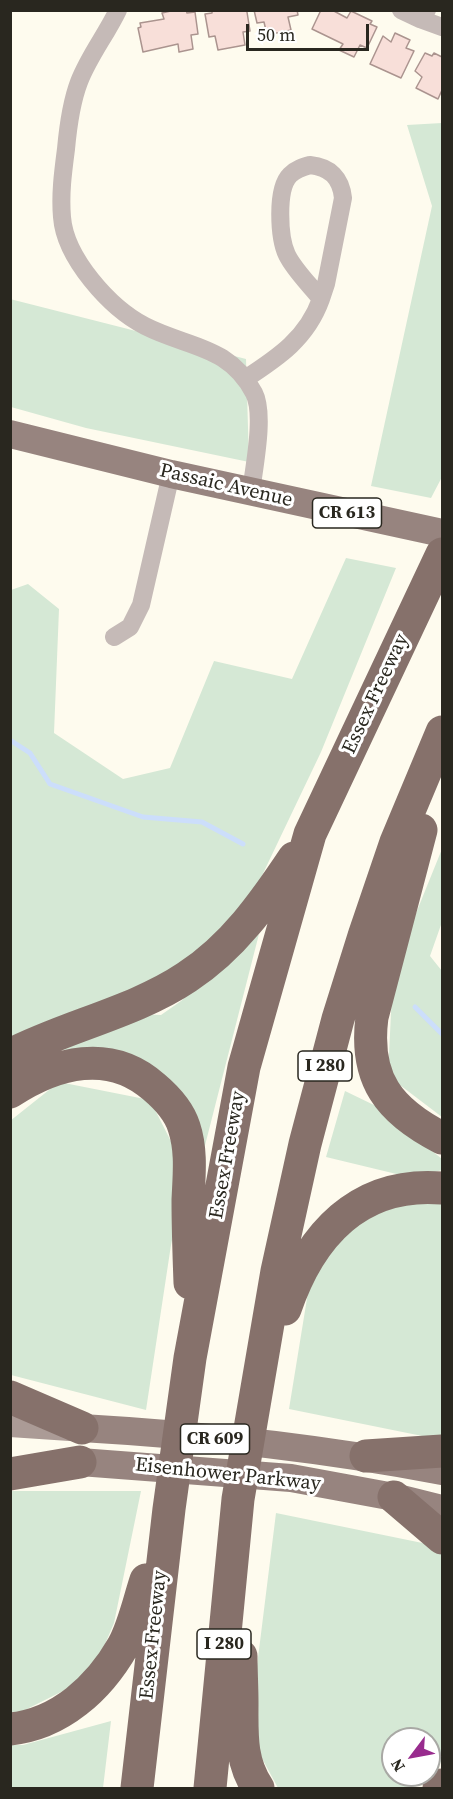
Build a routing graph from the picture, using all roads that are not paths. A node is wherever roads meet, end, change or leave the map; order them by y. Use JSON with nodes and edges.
{"nodes":[{"id":1,"x":118,"y":10,"type":"edge"},
{"id":2,"x":402,"y":10,"type":"edge"},
{"id":3,"x":424,"y":15,"type":"edge"},
{"id":4,"x":442,"y":27,"type":"edge"},
{"id":5,"x":321,"y":299,"type":"junction"},
{"id":6,"x":245,"y":379,"type":"junction"},
{"id":7,"x":10,"y":434,"type":"edge"},
{"id":8,"x":171,"y":474,"type":"junction"},
{"id":9,"x":251,"y":492,"type":"junction"},
{"id":10,"x":442,"y":533,"type":"edge"},
{"id":11,"x":439,"y":561,"type":"edge"},
{"id":12,"x":114,"y":637,"type":"dead end"},
{"id":13,"x":438,"y":742,"type":"edge"},
{"id":14,"x":310,"y":834,"type":"junction"},
{"id":15,"x":10,"y":1055,"type":"edge"},
{"id":16,"x":10,"y":1092,"type":"edge"},
{"id":17,"x":442,"y":1138,"type":"edge"},
{"id":18,"x":442,"y":1188,"type":"edge"},
{"id":19,"x":190,"y":1358,"type":"junction"},
{"id":20,"x":258,"y":1390,"type":"junction"},
{"id":21,"x":10,"y":1397,"type":"edge"},
{"id":22,"x":10,"y":1424,"type":"edge"},
{"id":23,"x":82,"y":1428,"type":"junction"},
{"id":24,"x":442,"y":1451,"type":"edge"},
{"id":25,"x":366,"y":1456,"type":"junction"},
{"id":26,"x":10,"y":1458,"type":"edge"},
{"id":27,"x":80,"y":1462,"type":"junction"},
{"id":28,"x":442,"y":1471,"type":"edge"},
{"id":29,"x":10,"y":1474,"type":"edge"},
{"id":30,"x":394,"y":1497,"type":"junction"},
{"id":31,"x":238,"y":1500,"type":"junction"},
{"id":32,"x":169,"y":1509,"type":"junction"},
{"id":33,"x":442,"y":1509,"type":"edge"},
{"id":34,"x":442,"y":1538,"type":"edge"},
{"id":35,"x":10,"y":1729,"type":"edge"},
{"id":36,"x":442,"y":1785,"type":"edge"},
{"id":37,"x":137,"y":1788,"type":"edge"},
{"id":38,"x":210,"y":1788,"type":"edge"},
{"id":39,"x":258,"y":1788,"type":"edge"},
{"id":40,"x":439,"y":1788,"type":"edge"}],
"edges":[{"from":1,"to":6,"type":"street"},
{"from":2,"to":3,"type":"street"},
{"from":3,"to":4,"type":"street"},
{"from":5,"to":5,"type":"street"},
{"from":5,"to":6,"type":"street"},
{"from":6,"to":9,"type":"street"},
{"from":7,"to":8,"type":"main road","name":"Passaic Avenue","number":"CR 613"},
{"from":8,"to":9,"type":"main road","name":"Passaic Avenue","number":"CR 613"},
{"from":8,"to":12,"type":"street"},
{"from":9,"to":10,"type":"main road","name":"Passaic Avenue","number":"CR 613"},
{"from":11,"to":14,"type":"highway","name":"Essex Freeway"},
{"from":13,"to":17,"type":"highway"},
{"from":13,"to":20,"type":"highway","number":"I 280"},
{"from":14,"to":15,"type":"highway"},
{"from":14,"to":19,"type":"highway","name":"Essex Freeway"},
{"from":16,"to":19,"type":"highway"},
{"from":18,"to":20,"type":"highway"},
{"from":19,"to":32,"type":"highway","name":"Essex Freeway"},
{"from":20,"to":31,"type":"highway","number":"I 280"},
{"from":21,"to":23,"type":"highway"},
{"from":22,"to":23,"type":"street","name":"Eisenhower Parkway"},
{"from":23,"to":25,"type":"main road","name":"Eisenhower Parkway","number":"CR 609"},
{"from":24,"to":25,"type":"highway"},
{"from":25,"to":28,"type":"main road","name":"Eisenhower Parkway","number":"CR 609"},
{"from":26,"to":27,"type":"street","name":"Eisenhower Parkway"},
{"from":27,"to":29,"type":"highway"},
{"from":27,"to":30,"type":"main road","name":"Eisenhower Parkway","number":"CR 609"},
{"from":30,"to":33,"type":"main road","name":"Eisenhower Parkway","number":"CR 609"},
{"from":30,"to":34,"type":"highway"},
{"from":31,"to":38,"type":"highway","number":"I 280"},
{"from":31,"to":39,"type":"highway"},
{"from":32,"to":35,"type":"highway"},
{"from":32,"to":37,"type":"highway","name":"Essex Freeway"},
{"from":36,"to":40,"type":"highway"}]}
